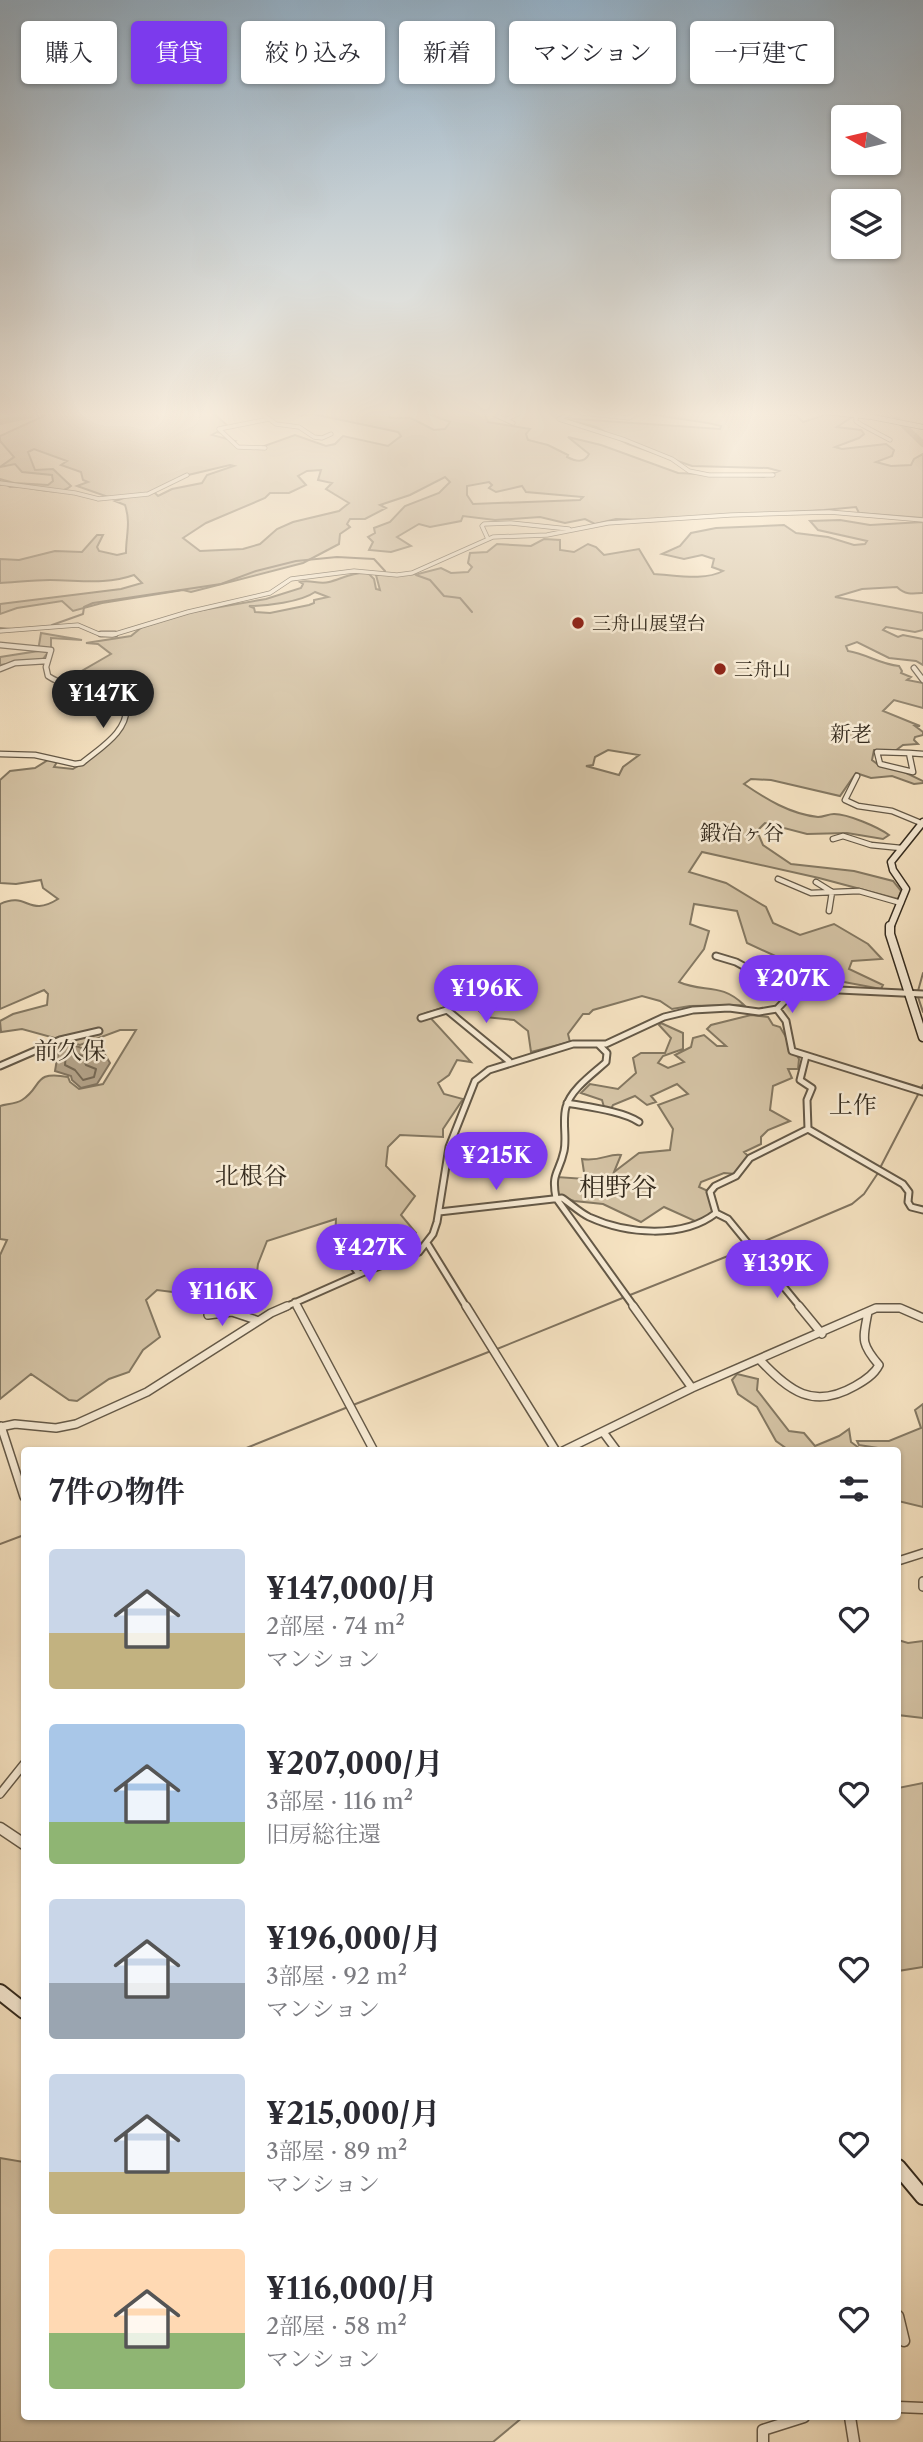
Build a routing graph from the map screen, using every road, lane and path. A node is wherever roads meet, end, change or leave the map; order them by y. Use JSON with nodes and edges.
{"nodes":[{"id":1,"x":485,"y":524,"type":"edge"},
{"id":2,"x":519,"y":524,"type":"edge"},
{"id":3,"x":604,"y":524,"type":"edge"},
{"id":4,"x":578,"y":530,"type":"junction"},
{"id":5,"x":488,"y":539,"type":"junction"},
{"id":6,"x":0,"y":631,"type":"edge"},
{"id":7,"x":0,"y":645,"type":"edge"},
{"id":8,"x":47,"y":661,"type":"junction"},
{"id":9,"x":914,"y":668,"type":"dead end"},
{"id":10,"x":0,"y":669,"type":"edge"},
{"id":11,"x":923,"y":680,"type":"edge"},
{"id":12,"x":909,"y":753,"type":"junction"},
{"id":13,"x":0,"y":754,"type":"edge"},
{"id":14,"x":923,"y":754,"type":"edge"},
{"id":15,"x":857,"y":776,"type":"dead end"},
{"id":16,"x":922,"y":823,"type":"edge"},
{"id":17,"x":834,"y":839,"type":"dead end"},
{"id":18,"x":901,"y":848,"type":"junction"},
{"id":19,"x":778,"y":879,"type":"dead end"},
{"id":20,"x":816,"y":882,"type":"dead end"},
{"id":21,"x":832,"y":892,"type":"junction"},
{"id":22,"x":901,"y":903,"type":"junction"},
{"id":23,"x":829,"y":911,"type":"dead end"},
{"id":24,"x":716,"y":956,"type":"dead end"},
{"id":25,"x":791,"y":992,"type":"junction"},
{"id":26,"x":909,"y":993,"type":"junction"},
{"id":27,"x":923,"y":994,"type":"edge"},
{"id":28,"x":777,"y":1009,"type":"junction"},
{"id":29,"x":421,"y":1018,"type":"dead end"},
{"id":30,"x":99,"y":1031,"type":"dead end"},
{"id":31,"x":923,"y":1037,"type":"edge"},
{"id":32,"x":599,"y":1045,"type":"junction"},
{"id":33,"x":806,"y":1056,"type":"junction"},
{"id":34,"x":509,"y":1061,"type":"junction"},
{"id":35,"x":0,"y":1066,"type":"edge"},
{"id":36,"x":920,"y":1091,"type":"edge"},
{"id":37,"x":567,"y":1102,"type":"junction"},
{"id":38,"x":639,"y":1122,"type":"dead end"},
{"id":39,"x":808,"y":1129,"type":"junction"},
{"id":40,"x":556,"y":1198,"type":"junction"},
{"id":41,"x":923,"y":1210,"type":"edge"},
{"id":42,"x":439,"y":1212,"type":"junction"},
{"id":43,"x":716,"y":1213,"type":"junction"},
{"id":44,"x":345,"y":1236,"type":"dead end"},
{"id":45,"x":427,"y":1243,"type":"junction"},
{"id":46,"x":359,"y":1274,"type":"junction"},
{"id":47,"x":295,"y":1302,"type":"junction"},
{"id":48,"x":868,"y":1311,"type":"junction"},
{"id":49,"x":208,"y":1315,"type":"dead end"},
{"id":50,"x":923,"y":1318,"type":"edge"},
{"id":51,"x":256,"y":1320,"type":"junction"},
{"id":52,"x":822,"y":1334,"type":"junction"},
{"id":53,"x":760,"y":1360,"type":"junction"},
{"id":54,"x":692,"y":1388,"type":"junction"},
{"id":55,"x":0,"y":1427,"type":"edge"},
{"id":56,"x":603,"y":1432,"type":"junction"},
{"id":57,"x":372,"y":1447,"type":"edge"},
{"id":58,"x":554,"y":1447,"type":"edge"},
{"id":59,"x":571,"y":1447,"type":"edge"},
{"id":60,"x":614,"y":1447,"type":"edge"},
{"id":61,"x":21,"y":1488,"type":"edge"},
{"id":62,"x":923,"y":1553,"type":"edge"},
{"id":63,"x":901,"y":1560,"type":"edge"},
{"id":64,"x":923,"y":1581,"type":"edge"},
{"id":65,"x":923,"y":1587,"type":"edge"},
{"id":66,"x":21,"y":1768,"type":"edge"},
{"id":67,"x":0,"y":1794,"type":"edge"},
{"id":68,"x":0,"y":1828,"type":"edge"},
{"id":69,"x":21,"y":1842,"type":"edge"},
{"id":70,"x":0,"y":1992,"type":"edge"},
{"id":71,"x":21,"y":2009,"type":"edge"},
{"id":72,"x":901,"y":2169,"type":"edge"},
{"id":73,"x":918,"y":2183,"type":"edge"},
{"id":74,"x":923,"y":2197,"type":"edge"},
{"id":75,"x":901,"y":2328,"type":"edge"},
{"id":76,"x":904,"y":2341,"type":"dead end"},
{"id":77,"x":901,"y":2407,"type":"edge"},
{"id":78,"x":923,"y":2408,"type":"edge"},
{"id":79,"x":795,"y":2420,"type":"edge"},
{"id":80,"x":851,"y":2420,"type":"edge"},
{"id":81,"x":763,"y":2442,"type":"edge"},
{"id":82,"x":855,"y":2442,"type":"edge"}],
"edges":[{"from":1,"to":5,"type":"street"},
{"from":2,"to":4,"type":"street"},
{"from":3,"to":4,"type":"street"},
{"from":4,"to":5,"type":"street"},
{"from":5,"to":6,"type":"street"},
{"from":7,"to":8,"type":"street"},
{"from":8,"to":10,"type":"street"},
{"from":8,"to":13,"type":"street"},
{"from":9,"to":11,"type":"street"},
{"from":12,"to":12,"type":"street"},
{"from":12,"to":14,"type":"street"},
{"from":15,"to":16,"type":"street"},
{"from":16,"to":18,"type":"street"},
{"from":17,"to":18,"type":"street"},
{"from":18,"to":22,"type":"street"},
{"from":19,"to":21,"type":"street"},
{"from":20,"to":21,"type":"street"},
{"from":21,"to":22,"type":"street"},
{"from":21,"to":23,"type":"street"},
{"from":22,"to":26,"type":"street"},
{"from":24,"to":25,"type":"street"},
{"from":25,"to":26,"type":"street"},
{"from":25,"to":28,"type":"street"},
{"from":26,"to":27,"type":"street"},
{"from":26,"to":31,"type":"street"},
{"from":28,"to":32,"type":"street"},
{"from":28,"to":33,"type":"street"},
{"from":29,"to":34,"type":"street"},
{"from":30,"to":35,"type":"street"},
{"from":32,"to":34,"type":"street"},
{"from":32,"to":37,"type":"street"},
{"from":33,"to":36,"type":"street"},
{"from":33,"to":39,"type":"street"},
{"from":34,"to":42,"type":"street"},
{"from":37,"to":38,"type":"street"},
{"from":37,"to":40,"type":"street"},
{"from":39,"to":41,"type":"street"},
{"from":39,"to":43,"type":"street"},
{"from":40,"to":42,"type":"street"},
{"from":40,"to":43,"type":"street"},
{"from":40,"to":54,"type":"street"},
{"from":42,"to":45,"type":"street"},
{"from":43,"to":52,"type":"street"},
{"from":44,"to":46,"type":"street"},
{"from":45,"to":46,"type":"street"},
{"from":45,"to":58,"type":"street"},
{"from":46,"to":47,"type":"street"},
{"from":47,"to":51,"type":"street"},
{"from":47,"to":57,"type":"street"},
{"from":48,"to":50,"type":"street"},
{"from":48,"to":52,"type":"street"},
{"from":48,"to":53,"type":"street"},
{"from":49,"to":51,"type":"street"},
{"from":51,"to":55,"type":"street"},
{"from":52,"to":53,"type":"street"},
{"from":53,"to":54,"type":"street"},
{"from":54,"to":56,"type":"street"},
{"from":55,"to":61,"type":"street"},
{"from":56,"to":59,"type":"street"},
{"from":56,"to":60,"type":"street"},
{"from":62,"to":63,"type":"street"},
{"from":64,"to":65,"type":"street"},
{"from":66,"to":67,"type":"street"},
{"from":68,"to":69,"type":"street"},
{"from":70,"to":71,"type":"main road"},
{"from":72,"to":73,"type":"main road"},
{"from":73,"to":74,"type":"main road"},
{"from":75,"to":76,"type":"street"},
{"from":77,"to":78,"type":"street"},
{"from":79,"to":81,"type":"street"},
{"from":80,"to":82,"type":"street"}]}
